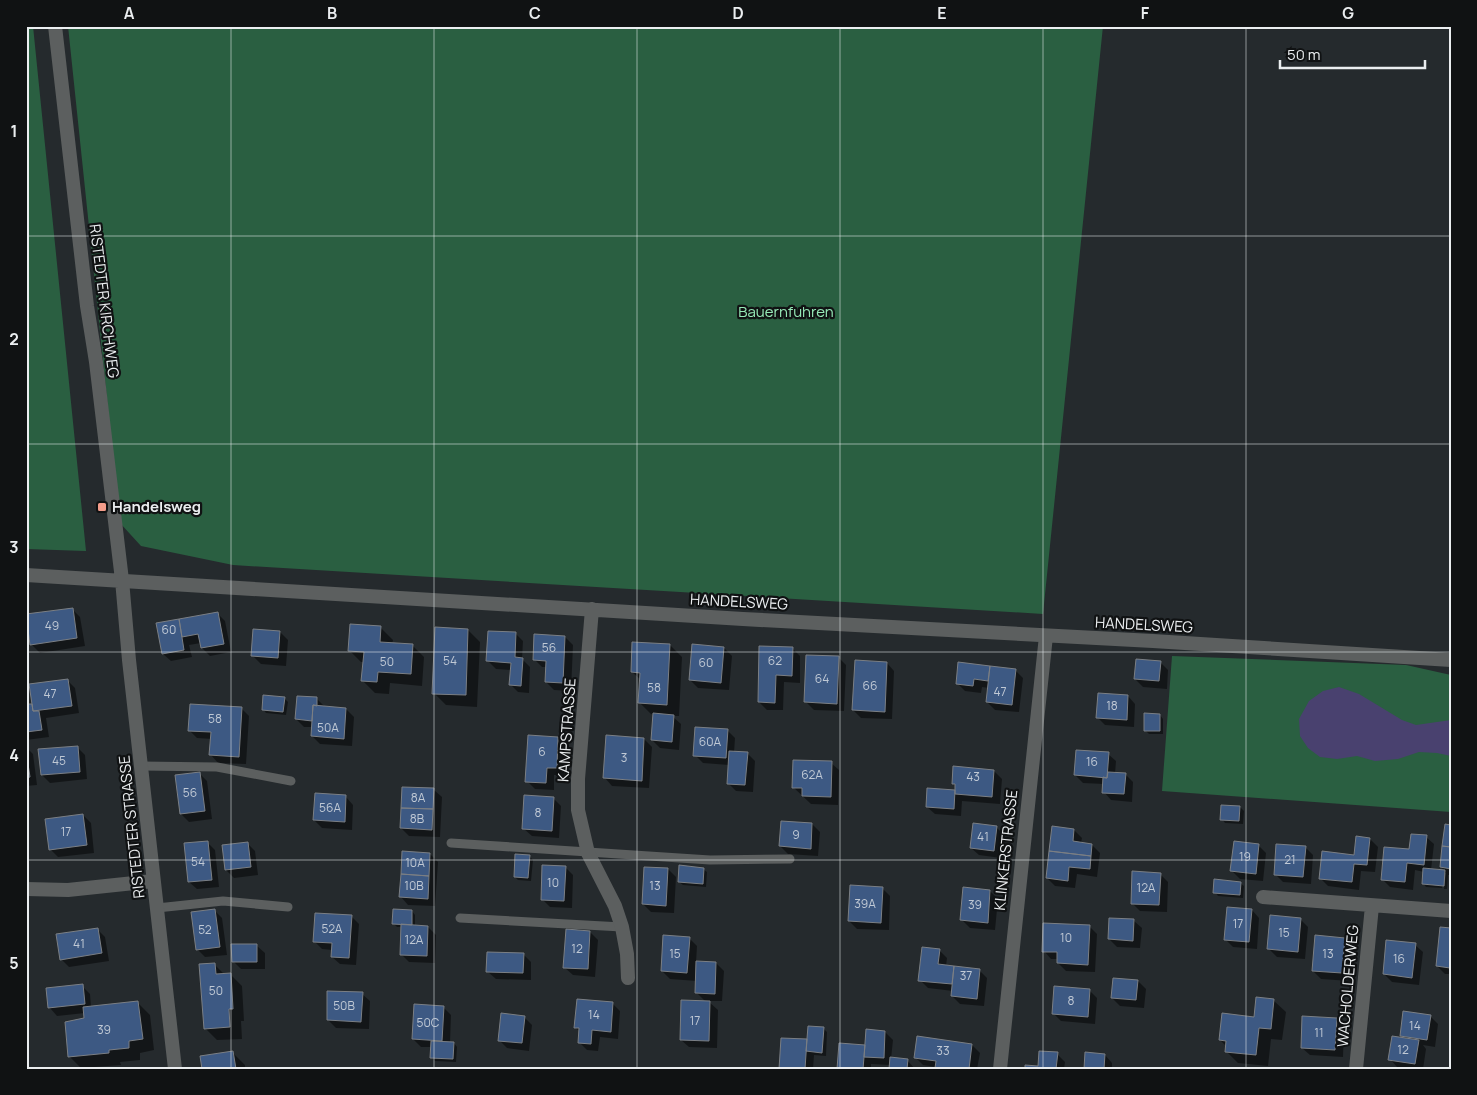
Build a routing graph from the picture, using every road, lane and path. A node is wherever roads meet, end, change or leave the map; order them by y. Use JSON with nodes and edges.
{"nodes":[{"id":1,"x":55,"y":26,"type":"edge"},
{"id":2,"x":26,"y":575,"type":"edge"},
{"id":3,"x":122,"y":580,"type":"junction"},
{"id":4,"x":592,"y":609,"type":"junction"},
{"id":5,"x":1046,"y":636,"type":"junction"},
{"id":6,"x":1451,"y":660,"type":"edge"},
{"id":7,"x":141,"y":766,"type":"junction"},
{"id":8,"x":291,"y":781,"type":"dead end"},
{"id":9,"x":452,"y":843,"type":"dead end"},
{"id":10,"x":588,"y":853,"type":"junction"},
{"id":11,"x":790,"y":859,"type":"dead end"},
{"id":12,"x":154,"y":881,"type":"junction"},
{"id":13,"x":26,"y":889,"type":"edge"},
{"id":14,"x":1263,"y":897,"type":"dead end"},
{"id":15,"x":1372,"y":906,"type":"junction"},
{"id":16,"x":157,"y":908,"type":"junction"},
{"id":17,"x":288,"y":908,"type":"dead end"},
{"id":18,"x":1451,"y":911,"type":"edge"},
{"id":19,"x":460,"y":918,"type":"dead end"},
{"id":20,"x":622,"y":927,"type":"junction"},
{"id":21,"x":628,"y":978,"type":"dead end"},
{"id":22,"x":176,"y":1069,"type":"edge"},
{"id":23,"x":1000,"y":1069,"type":"edge"},
{"id":24,"x":1356,"y":1069,"type":"edge"}],
"edges":[{"from":1,"to":3,"type":"street","name":"RISTEDTER KIRCHWEG"},
{"from":2,"to":3,"type":"street","name":"HANDELSWEG"},
{"from":3,"to":4,"type":"street","name":"HANDELSWEG"},
{"from":3,"to":7,"type":"street","name":"RISTEDTER STRASSE"},
{"from":4,"to":5,"type":"street","name":"HANDELSWEG"},
{"from":4,"to":10,"type":"street","name":"KAMPSTRASSE"},
{"from":5,"to":6,"type":"street","name":"HANDELSWEG"},
{"from":5,"to":23,"type":"street","name":"KLINKERSTRASSE"},
{"from":7,"to":8,"type":"lane"},
{"from":7,"to":12,"type":"street","name":"RISTEDTER STRASSE"},
{"from":9,"to":10,"type":"lane"},
{"from":10,"to":11,"type":"lane"},
{"from":10,"to":20,"type":"street","name":"KAMPSTRASSE"},
{"from":12,"to":13,"type":"street"},
{"from":12,"to":16,"type":"street","name":"RISTEDTER STRASSE"},
{"from":14,"to":15,"type":"street","name":"WACHOLDERWEG"},
{"from":15,"to":18,"type":"street","name":"WACHOLDERWEG"},
{"from":15,"to":24,"type":"street","name":"WACHOLDERWEG"},
{"from":16,"to":17,"type":"lane"},
{"from":16,"to":22,"type":"street","name":"RISTEDTER STRASSE"},
{"from":19,"to":20,"type":"lane"},
{"from":20,"to":21,"type":"street","name":"KAMPSTRASSE"}]}
